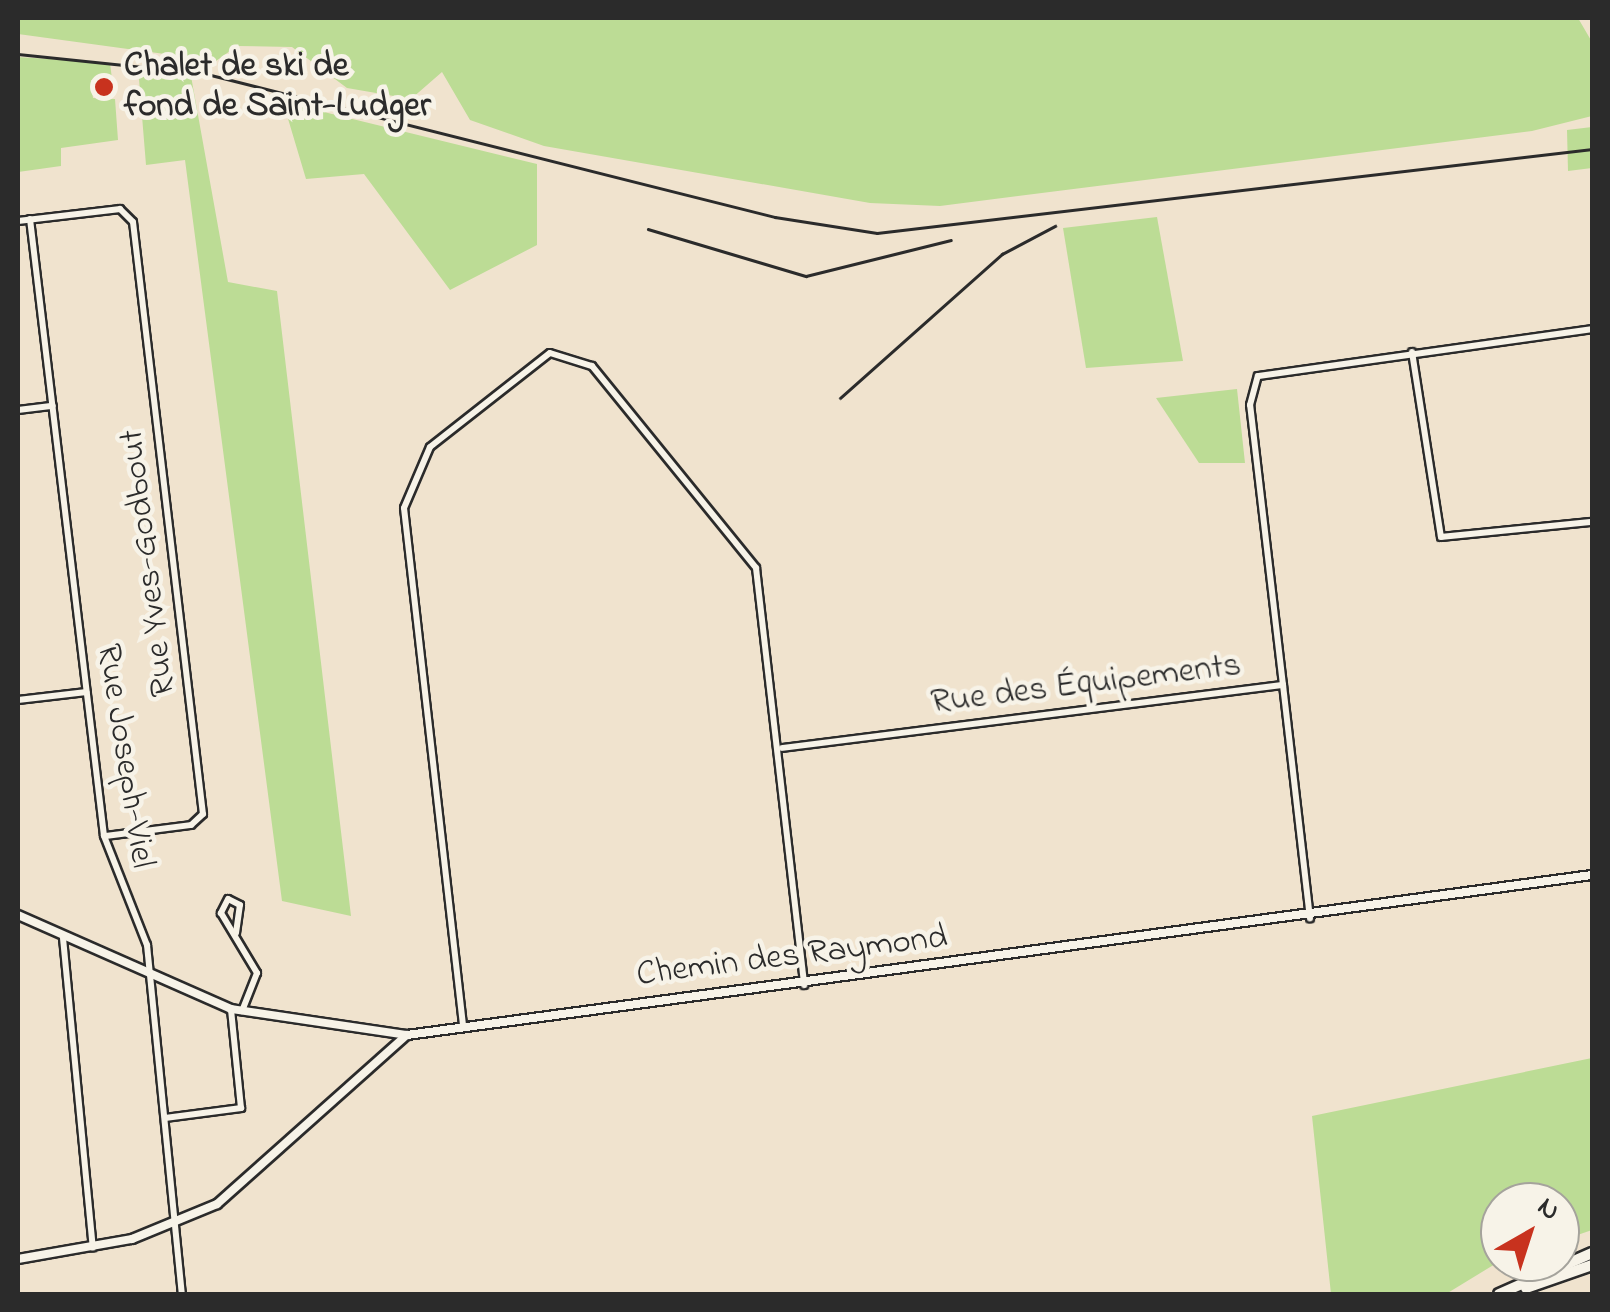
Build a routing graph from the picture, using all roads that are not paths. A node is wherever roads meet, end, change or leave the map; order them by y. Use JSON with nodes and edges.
{"nodes":[{"id":1,"x":30,"y":220,"type":"junction"},
{"id":2,"x":18,"y":221,"type":"edge"},
{"id":3,"x":1592,"y":329,"type":"edge"},
{"id":4,"x":1412,"y":352,"type":"junction"},
{"id":5,"x":53,"y":406,"type":"junction"},
{"id":6,"x":18,"y":410,"type":"edge"},
{"id":7,"x":1592,"y":522,"type":"edge"},
{"id":8,"x":1283,"y":685,"type":"junction"},
{"id":9,"x":87,"y":692,"type":"junction"},
{"id":10,"x":18,"y":700,"type":"edge"},
{"id":11,"x":782,"y":748,"type":"junction"},
{"id":12,"x":104,"y":836,"type":"junction"},
{"id":13,"x":1592,"y":875,"type":"edge"},
{"id":14,"x":18,"y":915,"type":"edge"},
{"id":15,"x":1310,"y":918,"type":"junction"},
{"id":16,"x":236,"y":933,"type":"junction"},
{"id":17,"x":63,"y":938,"type":"junction"},
{"id":18,"x":149,"y":978,"type":"junction"},
{"id":19,"x":804,"y":984,"type":"junction"},
{"id":20,"x":230,"y":1009,"type":"junction"},
{"id":21,"x":241,"y":1012,"type":"junction"},
{"id":22,"x":462,"y":1025,"type":"junction"},
{"id":23,"x":407,"y":1035,"type":"junction"},
{"id":24,"x":165,"y":1118,"type":"junction"},
{"id":25,"x":174,"y":1226,"type":"junction"},
{"id":26,"x":93,"y":1248,"type":"junction"},
{"id":27,"x":1592,"y":1254,"type":"edge"},
{"id":28,"x":18,"y":1259,"type":"edge"},
{"id":29,"x":1592,"y":1265,"type":"edge"},
{"id":30,"x":182,"y":1294,"type":"edge"},
{"id":31,"x":1502,"y":1294,"type":"edge"}],
"edges":[{"from":1,"to":2,"type":"street"},
{"from":1,"to":5,"type":"street","name":"Rue Joseph-Viel"},
{"from":1,"to":12,"type":"street","name":"Rue Yves-Godbout"},
{"from":3,"to":4,"type":"street"},
{"from":4,"to":7,"type":"street"},
{"from":4,"to":8,"type":"street"},
{"from":5,"to":6,"type":"street"},
{"from":5,"to":9,"type":"street","name":"Rue Joseph-Viel"},
{"from":8,"to":11,"type":"street","name":"Rue des Équipements"},
{"from":8,"to":15,"type":"street","name":"Rue des Équipements"},
{"from":9,"to":10,"type":"street"},
{"from":9,"to":12,"type":"street","name":"Rue Joseph-Viel"},
{"from":11,"to":19,"type":"street"},
{"from":11,"to":22,"type":"street"},
{"from":12,"to":18,"type":"street","name":"Rue Joseph-Viel"},
{"from":13,"to":15,"type":"street","name":"Chemin des Raymond"},
{"from":14,"to":17,"type":"street","name":"Chemin des Raymond"},
{"from":15,"to":19,"type":"street","name":"Chemin des Raymond"},
{"from":16,"to":16,"type":"street"},
{"from":16,"to":21,"type":"street"},
{"from":17,"to":18,"type":"street","name":"Chemin des Raymond"},
{"from":17,"to":26,"type":"street"},
{"from":18,"to":20,"type":"street","name":"Chemin des Raymond"},
{"from":18,"to":24,"type":"street","name":"Rue Joseph-Viel"},
{"from":19,"to":22,"type":"street","name":"Chemin des Raymond"},
{"from":20,"to":21,"type":"street","name":"Chemin des Raymond"},
{"from":20,"to":24,"type":"street"},
{"from":21,"to":23,"type":"street","name":"Chemin des Raymond"},
{"from":22,"to":23,"type":"street","name":"Chemin des Raymond"},
{"from":23,"to":25,"type":"street"},
{"from":24,"to":25,"type":"street","name":"Rue Joseph-Viel"},
{"from":25,"to":26,"type":"street"},
{"from":25,"to":30,"type":"street","name":"Rue Joseph-Viel"},
{"from":26,"to":28,"type":"street"},
{"from":27,"to":31,"type":"highway"},
{"from":29,"to":31,"type":"highway"}]}
